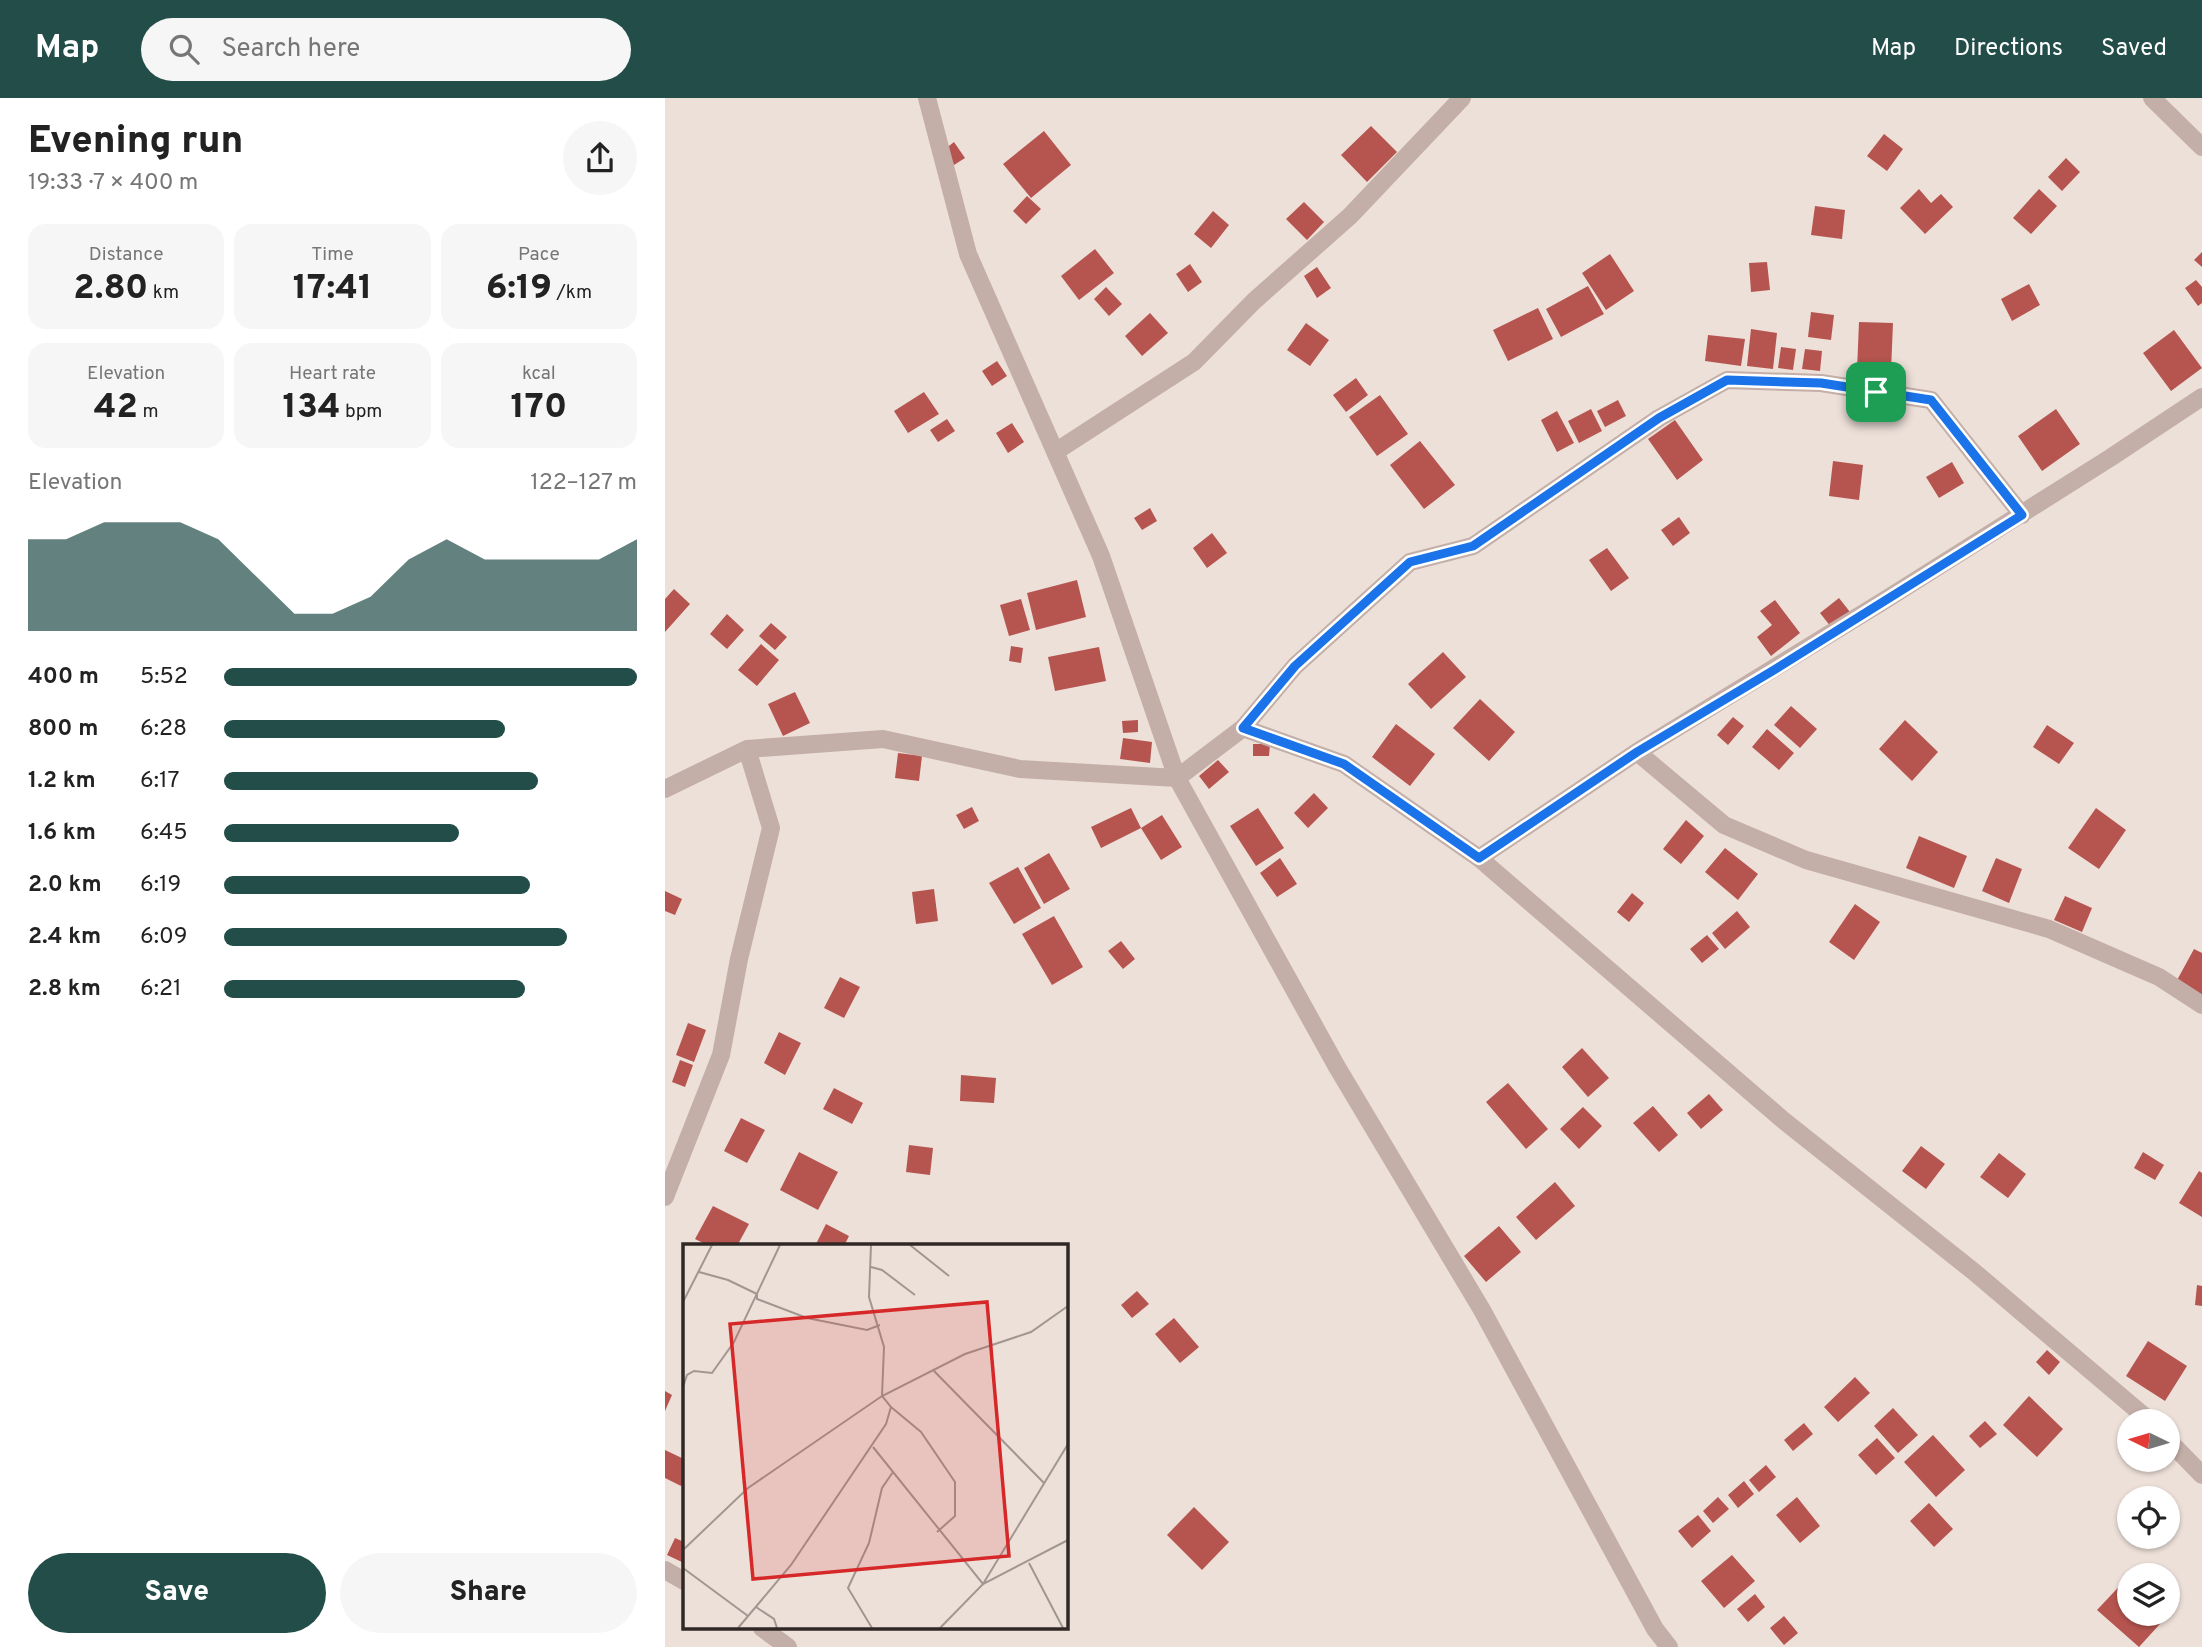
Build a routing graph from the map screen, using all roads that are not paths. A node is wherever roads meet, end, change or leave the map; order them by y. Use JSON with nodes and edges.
{"nodes":[{"id":1,"x":926,"y":98,"type":"edge"},
{"id":2,"x":1462,"y":98,"type":"edge"},
{"id":3,"x":2152,"y":98,"type":"edge"},
{"id":4,"x":2202,"y":147,"type":"edge"},
{"id":5,"x":2202,"y":397,"type":"edge"},
{"id":6,"x":1055,"y":452,"type":"junction"},
{"id":7,"x":2022,"y":515,"type":"junction"},
{"id":8,"x":1243,"y":728,"type":"junction"},
{"id":9,"x":747,"y":749,"type":"junction"},
{"id":10,"x":1637,"y":752,"type":"junction"},
{"id":11,"x":1177,"y":778,"type":"junction"},
{"id":12,"x":665,"y":789,"type":"edge"},
{"id":13,"x":1479,"y":858,"type":"junction"},
{"id":14,"x":2202,"y":1005,"type":"edge"},
{"id":15,"x":665,"y":1197,"type":"edge"},
{"id":16,"x":2136,"y":1409,"type":"edge"},
{"id":17,"x":2181,"y":1453,"type":"edge"},
{"id":18,"x":2202,"y":1475,"type":"edge"},
{"id":19,"x":665,"y":1570,"type":"edge"},
{"id":20,"x":683,"y":1580,"type":"edge"},
{"id":21,"x":765,"y":1630,"type":"edge"},
{"id":22,"x":788,"y":1647,"type":"edge"},
{"id":23,"x":1669,"y":1647,"type":"edge"}],
"edges":[{"from":1,"to":6,"type":"street"},
{"from":2,"to":6,"type":"street"},
{"from":3,"to":4,"type":"street"},
{"from":5,"to":7,"type":"street"},
{"from":6,"to":11,"type":"street"},
{"from":7,"to":8,"type":"street"},
{"from":7,"to":10,"type":"street"},
{"from":8,"to":11,"type":"street"},
{"from":8,"to":13,"type":"street"},
{"from":9,"to":11,"type":"street"},
{"from":9,"to":12,"type":"street"},
{"from":9,"to":15,"type":"street"},
{"from":10,"to":13,"type":"street"},
{"from":10,"to":14,"type":"street"},
{"from":11,"to":23,"type":"street"},
{"from":13,"to":16,"type":"street"},
{"from":17,"to":18,"type":"street"},
{"from":19,"to":20,"type":"street"},
{"from":21,"to":22,"type":"street"}]}
